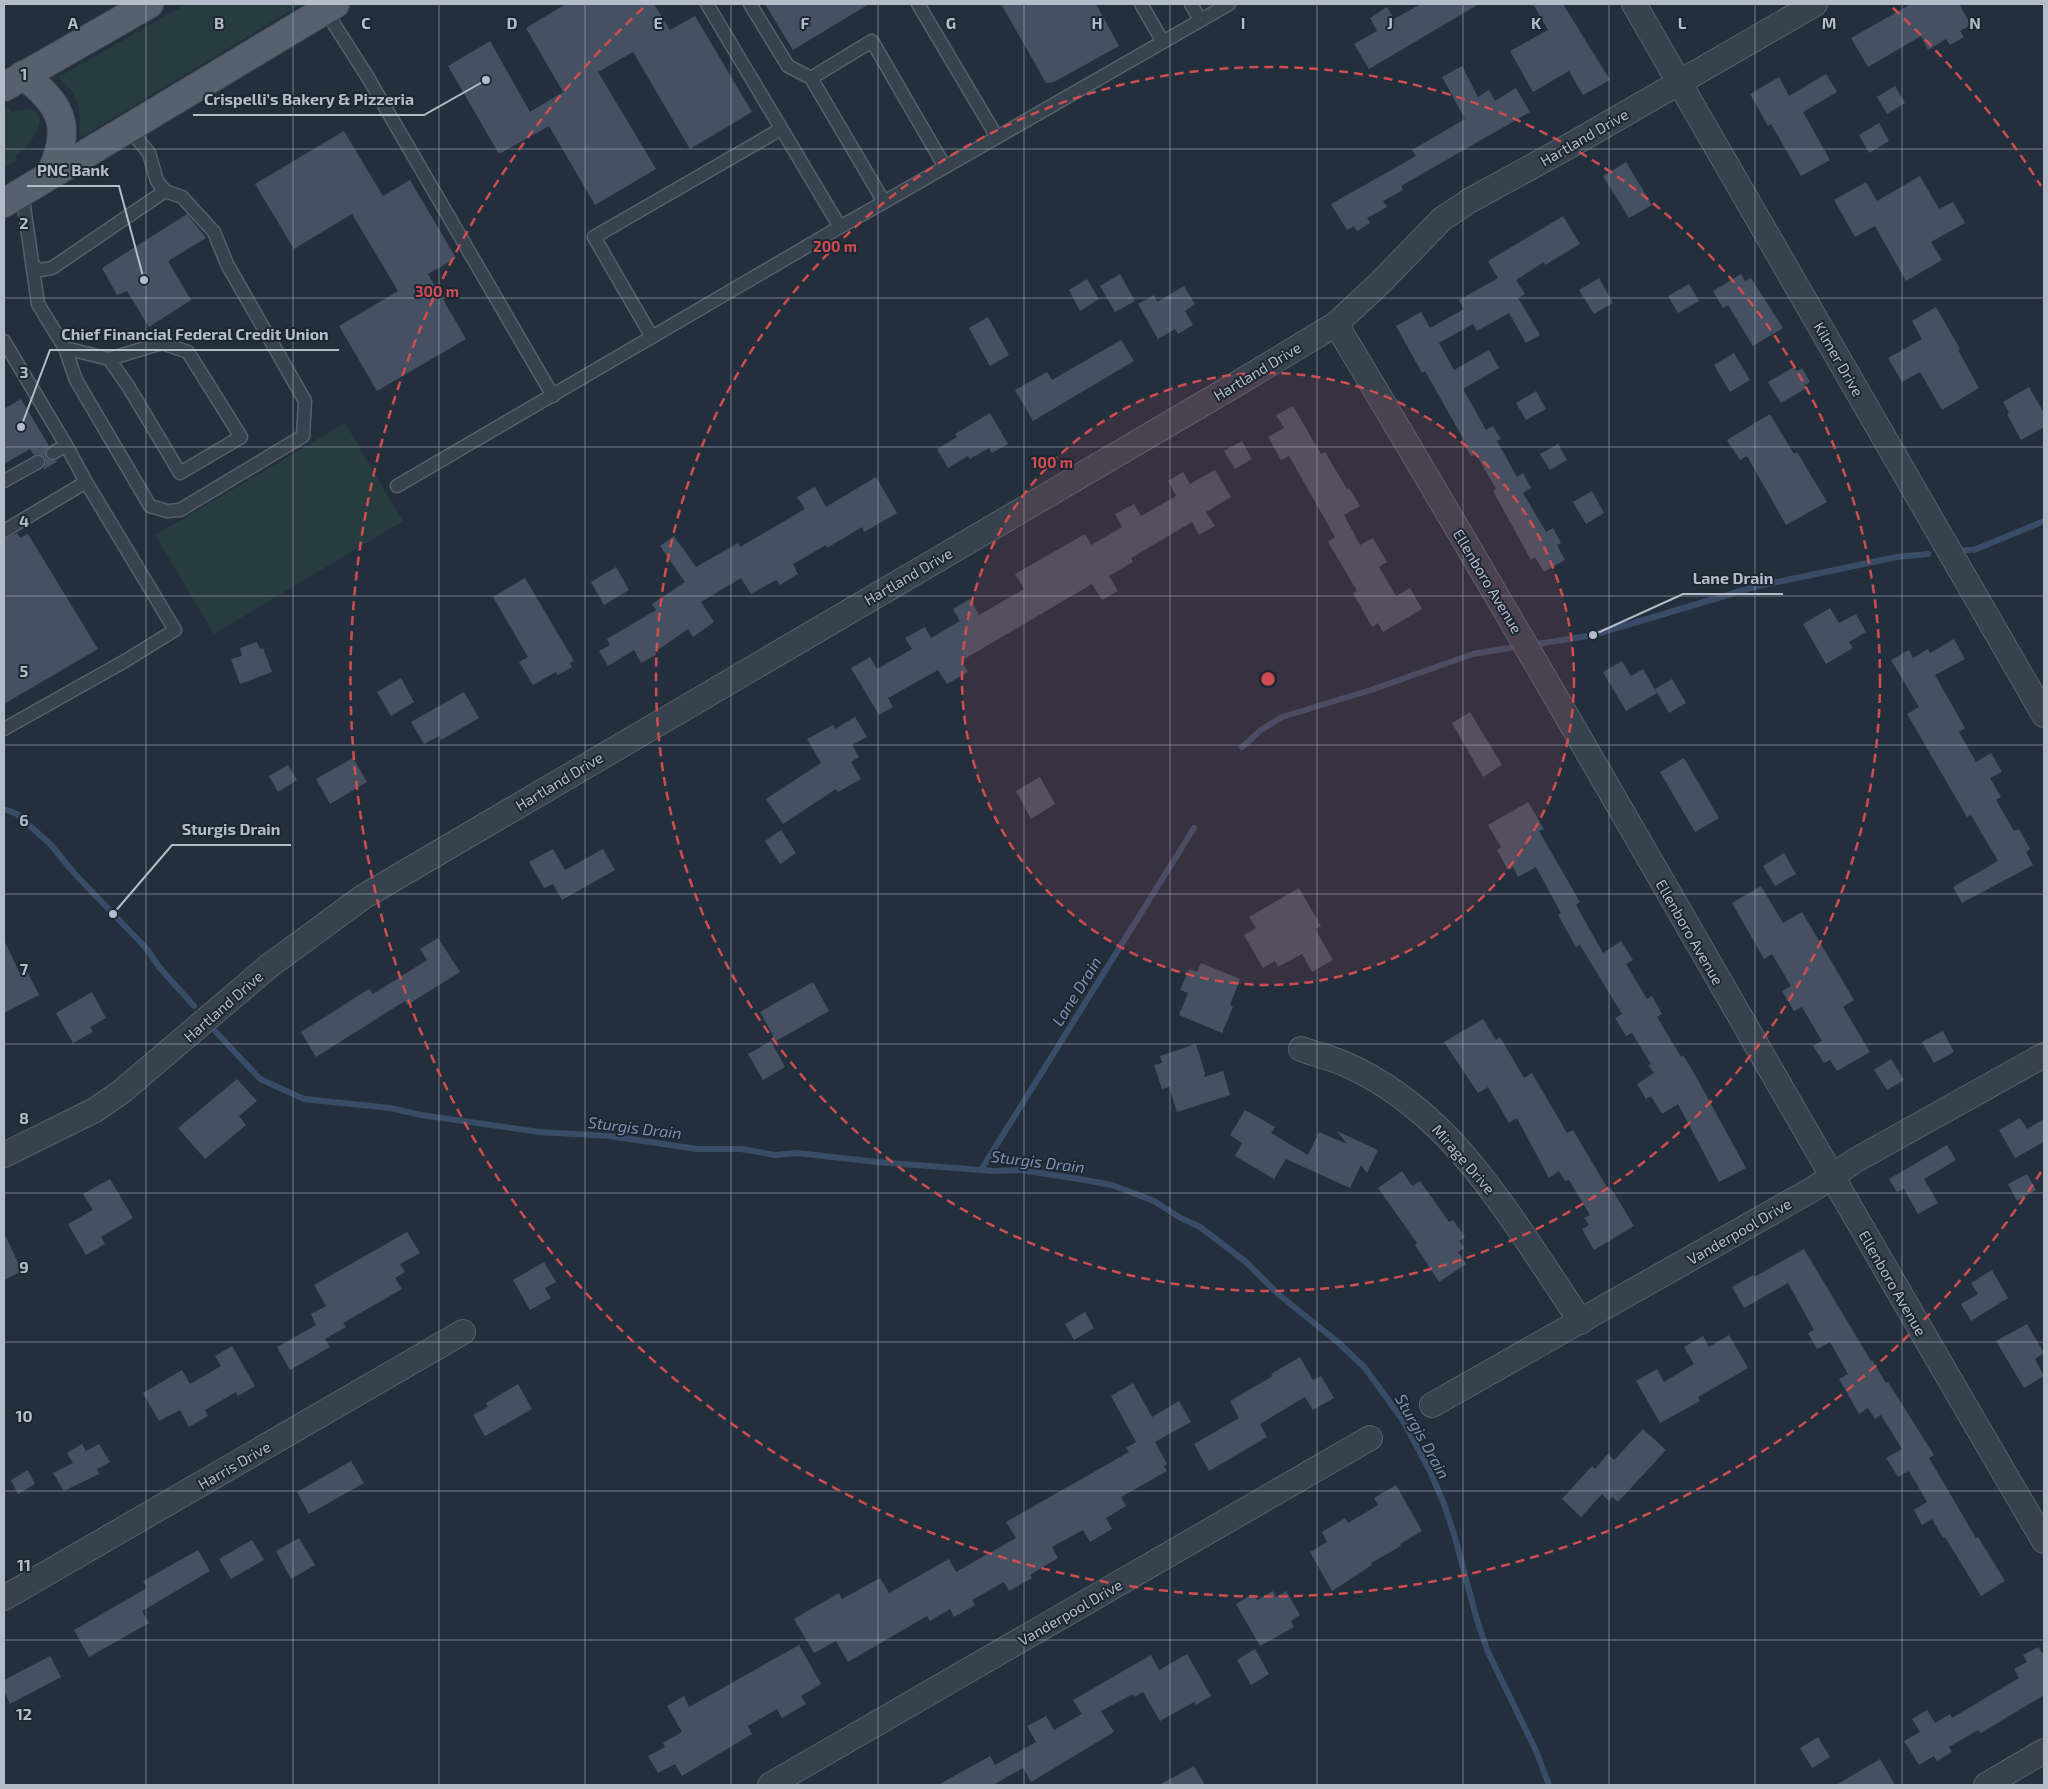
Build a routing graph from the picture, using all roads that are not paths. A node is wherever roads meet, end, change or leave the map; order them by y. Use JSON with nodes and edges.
{"nodes":[{"id":1,"x":147,"y":4,"type":"edge"},
{"id":2,"x":706,"y":4,"type":"edge"},
{"id":3,"x":750,"y":4,"type":"edge"},
{"id":4,"x":918,"y":4,"type":"edge"},
{"id":5,"x":1141,"y":4,"type":"edge"},
{"id":6,"x":1191,"y":4,"type":"edge"},
{"id":7,"x":1229,"y":4,"type":"edge"},
{"id":8,"x":1634,"y":4,"type":"edge"},
{"id":9,"x":1815,"y":4,"type":"edge"},
{"id":10,"x":330,"y":7,"type":"edge"},
{"id":11,"x":1200,"y":20,"type":"junction"},
{"id":12,"x":1163,"y":42,"type":"junction"},
{"id":13,"x":812,"y":78,"type":"junction"},
{"id":14,"x":14,"y":81,"type":"edge"},
{"id":15,"x":1678,"y":83,"type":"junction"},
{"id":16,"x":129,"y":129,"type":"junction"},
{"id":17,"x":782,"y":129,"type":"junction"},
{"id":18,"x":997,"y":137,"type":"junction"},
{"id":19,"x":945,"y":167,"type":"junction"},
{"id":20,"x":50,"y":175,"type":"junction"},
{"id":21,"x":165,"y":190,"type":"junction"},
{"id":22,"x":13,"y":198,"type":"edge"},
{"id":23,"x":884,"y":202,"type":"junction"},
{"id":24,"x":840,"y":227,"type":"junction"},
{"id":25,"x":33,"y":266,"type":"junction"},
{"id":26,"x":1336,"y":324,"type":"junction"},
{"id":27,"x":652,"y":337,"type":"junction"},
{"id":28,"x":5,"y":347,"type":"edge"},
{"id":29,"x":65,"y":348,"type":"junction"},
{"id":30,"x":108,"y":359,"type":"junction"},
{"id":31,"x":553,"y":396,"type":"junction"},
{"id":32,"x":66,"y":445,"type":"junction"},
{"id":33,"x":53,"y":453,"type":"dead end"},
{"id":34,"x":38,"y":462,"type":"dead end"},
{"id":35,"x":4,"y":482,"type":"edge"},
{"id":36,"x":86,"y":482,"type":"junction"},
{"id":37,"x":397,"y":486,"type":"dead end"},
{"id":38,"x":4,"y":530,"type":"edge"},
{"id":39,"x":2044,"y":715,"type":"edge"},
{"id":40,"x":4,"y":729,"type":"edge"},
{"id":41,"x":1301,"y":1050,"type":"dead end"},
{"id":42,"x":2044,"y":1055,"type":"edge"},
{"id":43,"x":4,"y":1155,"type":"edge"},
{"id":44,"x":1831,"y":1177,"type":"junction"},
{"id":45,"x":1580,"y":1322,"type":"junction"},
{"id":46,"x":464,"y":1332,"type":"dead end"},
{"id":47,"x":1432,"y":1405,"type":"dead end"},
{"id":48,"x":1370,"y":1438,"type":"dead end"},
{"id":49,"x":2044,"y":1541,"type":"edge"},
{"id":50,"x":4,"y":1598,"type":"edge"},
{"id":51,"x":2044,"y":1751,"type":"edge"},
{"id":52,"x":770,"y":1785,"type":"edge"},
{"id":53,"x":1986,"y":1785,"type":"edge"}],
"edges":[{"from":1,"to":14,"type":"main road"},
{"from":2,"to":17,"type":"lane"},
{"from":3,"to":13,"type":"lane"},
{"from":4,"to":18,"type":"lane"},
{"from":5,"to":12,"type":"lane"},
{"from":6,"to":11,"type":"lane"},
{"from":7,"to":11,"type":"lane"},
{"from":8,"to":15,"type":"street","name":"Kilmer Drive"},
{"from":9,"to":15,"type":"street","name":"Hartland Drive"},
{"from":10,"to":16,"type":"main road"},
{"from":10,"to":31,"type":"lane"},
{"from":11,"to":12,"type":"lane"},
{"from":12,"to":18,"type":"lane"},
{"from":13,"to":19,"type":"lane"},
{"from":13,"to":23,"type":"lane"},
{"from":14,"to":20,"type":"main road"},
{"from":15,"to":26,"type":"street","name":"Hartland Drive"},
{"from":15,"to":39,"type":"street","name":"Kilmer Drive"},
{"from":16,"to":20,"type":"main road"},
{"from":16,"to":21,"type":"lane"},
{"from":17,"to":24,"type":"lane"},
{"from":17,"to":27,"type":"lane"},
{"from":18,"to":19,"type":"lane"},
{"from":19,"to":23,"type":"lane"},
{"from":20,"to":22,"type":"main road"},
{"from":21,"to":25,"type":"lane"},
{"from":21,"to":29,"type":"lane"},
{"from":22,"to":25,"type":"lane"},
{"from":23,"to":24,"type":"lane"},
{"from":24,"to":27,"type":"lane"},
{"from":25,"to":29,"type":"lane"},
{"from":26,"to":43,"type":"street","name":"Hartland Drive"},
{"from":26,"to":44,"type":"street","name":"Ellenboro Avenue"},
{"from":27,"to":31,"type":"lane"},
{"from":28,"to":32,"type":"lane"},
{"from":29,"to":30,"type":"lane"},
{"from":30,"to":30,"type":"lane"},
{"from":31,"to":37,"type":"lane"},
{"from":32,"to":33,"type":"lane"},
{"from":32,"to":36,"type":"lane"},
{"from":34,"to":35,"type":"lane"},
{"from":36,"to":38,"type":"lane"},
{"from":36,"to":40,"type":"lane"},
{"from":41,"to":45,"type":"street","name":"Mirage Drive"},
{"from":42,"to":44,"type":"street","name":"Vanderpool Drive"},
{"from":44,"to":45,"type":"street","name":"Vanderpool Drive"},
{"from":44,"to":49,"type":"street","name":"Ellenboro Avenue"},
{"from":45,"to":47,"type":"street","name":"Vanderpool Drive"},
{"from":46,"to":50,"type":"street","name":"Harris Drive"},
{"from":48,"to":52,"type":"street","name":"Vanderpool Drive"},
{"from":51,"to":53,"type":"street"}]}
